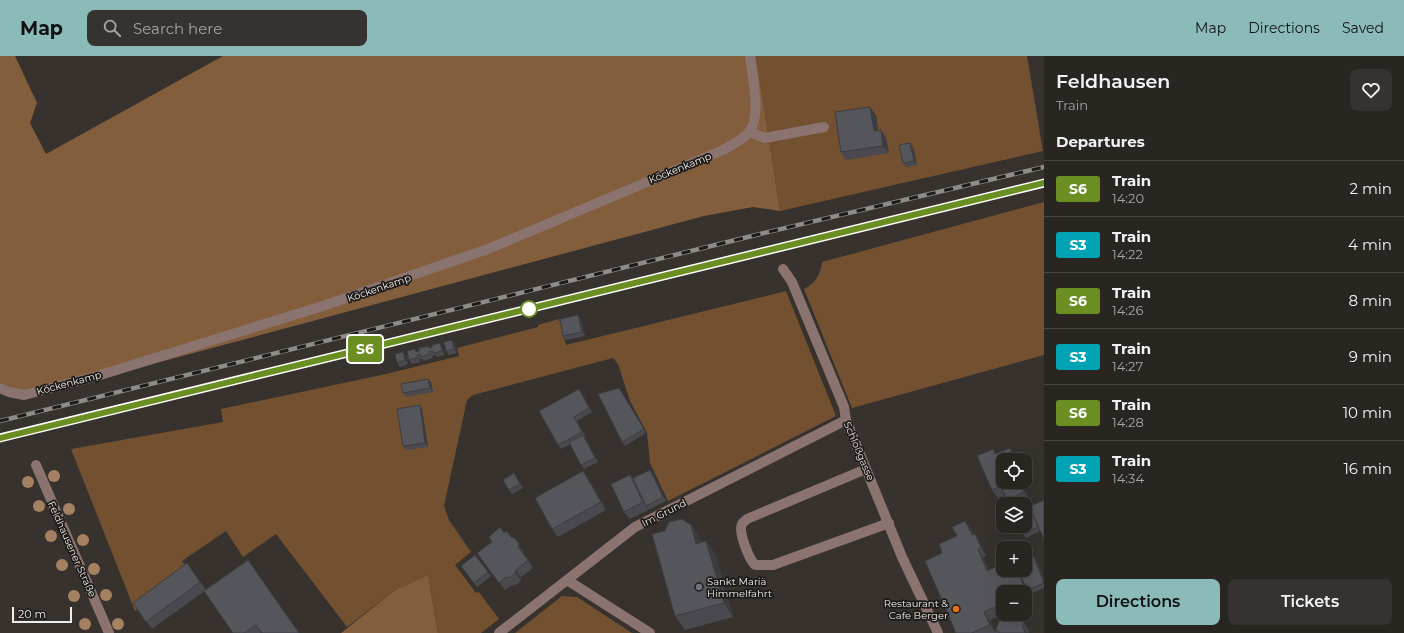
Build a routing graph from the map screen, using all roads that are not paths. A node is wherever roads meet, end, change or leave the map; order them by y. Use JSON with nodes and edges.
{"nodes":[{"id":1,"x":750,"y":56,"type":"edge"},
{"id":2,"x":824,"y":127,"type":"dead end"},
{"id":3,"x":750,"y":132,"type":"junction"},
{"id":4,"x":783,"y":269,"type":"dead end"},
{"id":5,"x":0,"y":388,"type":"edge"},
{"id":6,"x":846,"y":420,"type":"junction"},
{"id":7,"x":36,"y":465,"type":"dead end"},
{"id":8,"x":866,"y":469,"type":"junction"},
{"id":9,"x":889,"y":523,"type":"junction"},
{"id":10,"x":567,"y":580,"type":"junction"},
{"id":11,"x":108,"y":633,"type":"edge"},
{"id":12,"x":499,"y":633,"type":"edge"},
{"id":13,"x":650,"y":633,"type":"edge"},
{"id":14,"x":938,"y":633,"type":"edge"}],
"edges":[{"from":1,"to":3,"type":"street"},
{"from":2,"to":3,"type":"street"},
{"from":3,"to":5,"type":"street","name":"Köckenkamp"},
{"from":4,"to":6,"type":"street","name":"Schloßgasse"},
{"from":6,"to":8,"type":"street","name":"Schloßgasse"},
{"from":6,"to":10,"type":"street","name":"Im Grund"},
{"from":7,"to":11,"type":"street","name":"Feldhausener Straße"},
{"from":8,"to":9,"type":"street","name":"Schloßgasse"},
{"from":8,"to":9,"type":"street"},
{"from":9,"to":14,"type":"street","name":"Schloßgasse"},
{"from":10,"to":12,"type":"street","name":"Im Grund"},
{"from":10,"to":13,"type":"street"}]}
